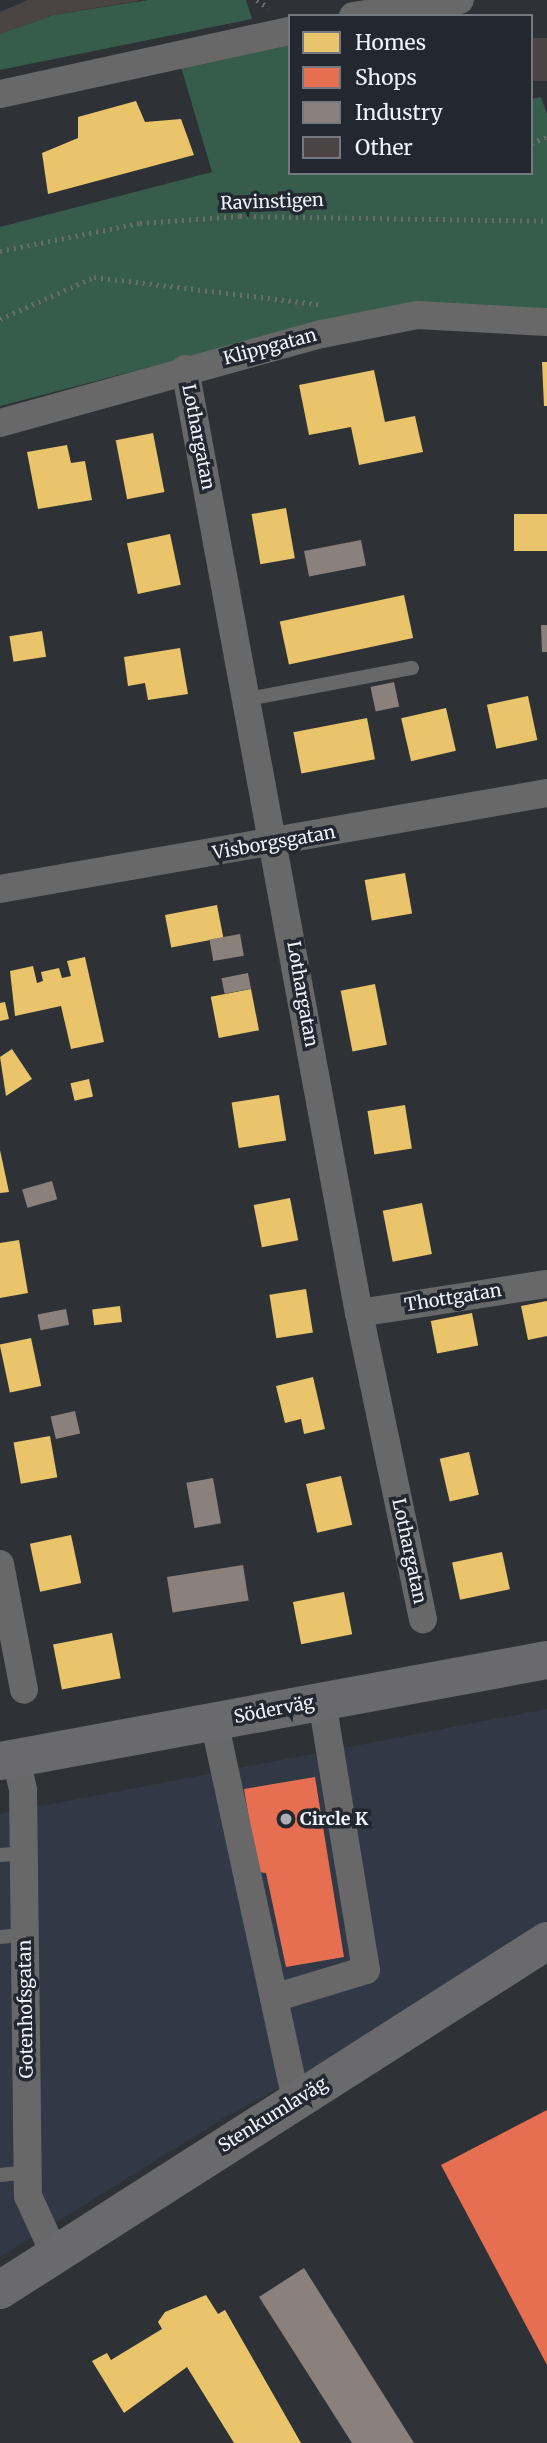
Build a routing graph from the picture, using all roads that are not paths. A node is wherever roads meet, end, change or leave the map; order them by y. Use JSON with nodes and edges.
{"nodes":[{"id":1,"x":460,"y":0,"type":"edge"},
{"id":2,"x":366,"y":14,"type":"edge"},
{"id":3,"x":288,"y":31,"type":"edge"},
{"id":4,"x":0,"y":94,"type":"edge"},
{"id":5,"x":547,"y":322,"type":"edge"},
{"id":6,"x":185,"y":369,"type":"junction"},
{"id":7,"x":0,"y":423,"type":"edge"},
{"id":8,"x":412,"y":668,"type":"dead end"},
{"id":9,"x":248,"y":699,"type":"junction"},
{"id":10,"x":547,"y":793,"type":"edge"},
{"id":11,"x":275,"y":844,"type":"junction"},
{"id":12,"x":0,"y":889,"type":"edge"},
{"id":13,"x":547,"y":1284,"type":"edge"},
{"id":14,"x":359,"y":1313,"type":"junction"},
{"id":15,"x":0,"y":1564,"type":"edge"},
{"id":16,"x":423,"y":1619,"type":"dead end"},
{"id":17,"x":547,"y":1660,"type":"edge"},
{"id":18,"x":24,"y":1690,"type":"dead end"},
{"id":19,"x":322,"y":1701,"type":"junction"},
{"id":20,"x":214,"y":1721,"type":"junction"},
{"id":21,"x":8,"y":1760,"type":"edge"},
{"id":22,"x":12,"y":1854,"type":"edge"},
{"id":23,"x":12,"y":1936,"type":"edge"},
{"id":24,"x":547,"y":1941,"type":"edge"},
{"id":25,"x":274,"y":1998,"type":"junction"},
{"id":26,"x":296,"y":2101,"type":"junction"},
{"id":27,"x":28,"y":2172,"type":"junction"},
{"id":28,"x":0,"y":2175,"type":"edge"},
{"id":29,"x":55,"y":2255,"type":"junction"},
{"id":30,"x":0,"y":2290,"type":"edge"}],
"edges":[{"from":1,"to":2,"type":"street"},
{"from":3,"to":4,"type":"street"},
{"from":5,"to":6,"type":"street","name":"Klippgatan"},
{"from":6,"to":7,"type":"street","name":"Klippgatan"},
{"from":6,"to":9,"type":"street","name":"Lothargatan"},
{"from":8,"to":9,"type":"lane"},
{"from":9,"to":11,"type":"street","name":"Lothargatan"},
{"from":10,"to":11,"type":"street","name":"Visborgsgatan"},
{"from":11,"to":12,"type":"street","name":"Visborgsgatan"},
{"from":11,"to":14,"type":"street","name":"Lothargatan"},
{"from":13,"to":14,"type":"street","name":"Thottgatan"},
{"from":14,"to":16,"type":"street","name":"Lothargatan"},
{"from":15,"to":18,"type":"street"},
{"from":17,"to":19,"type":"street","name":"Söderväg"},
{"from":19,"to":20,"type":"street","name":"Söderväg"},
{"from":19,"to":25,"type":"street"},
{"from":20,"to":21,"type":"street","name":"Söderväg"},
{"from":20,"to":25,"type":"street"},
{"from":21,"to":22,"type":"street","name":"Gotenhofsgatan"},
{"from":22,"to":23,"type":"street","name":"Gotenhofsgatan"},
{"from":23,"to":27,"type":"street","name":"Gotenhofsgatan"},
{"from":24,"to":26,"type":"street","name":"Stenkumlaväg"},
{"from":25,"to":26,"type":"street"},
{"from":26,"to":29,"type":"street","name":"Stenkumlaväg"},
{"from":27,"to":28,"type":"lane"},
{"from":27,"to":29,"type":"street","name":"Gotenhofsgatan"},
{"from":29,"to":30,"type":"street","name":"Stenkumlaväg"}]}
